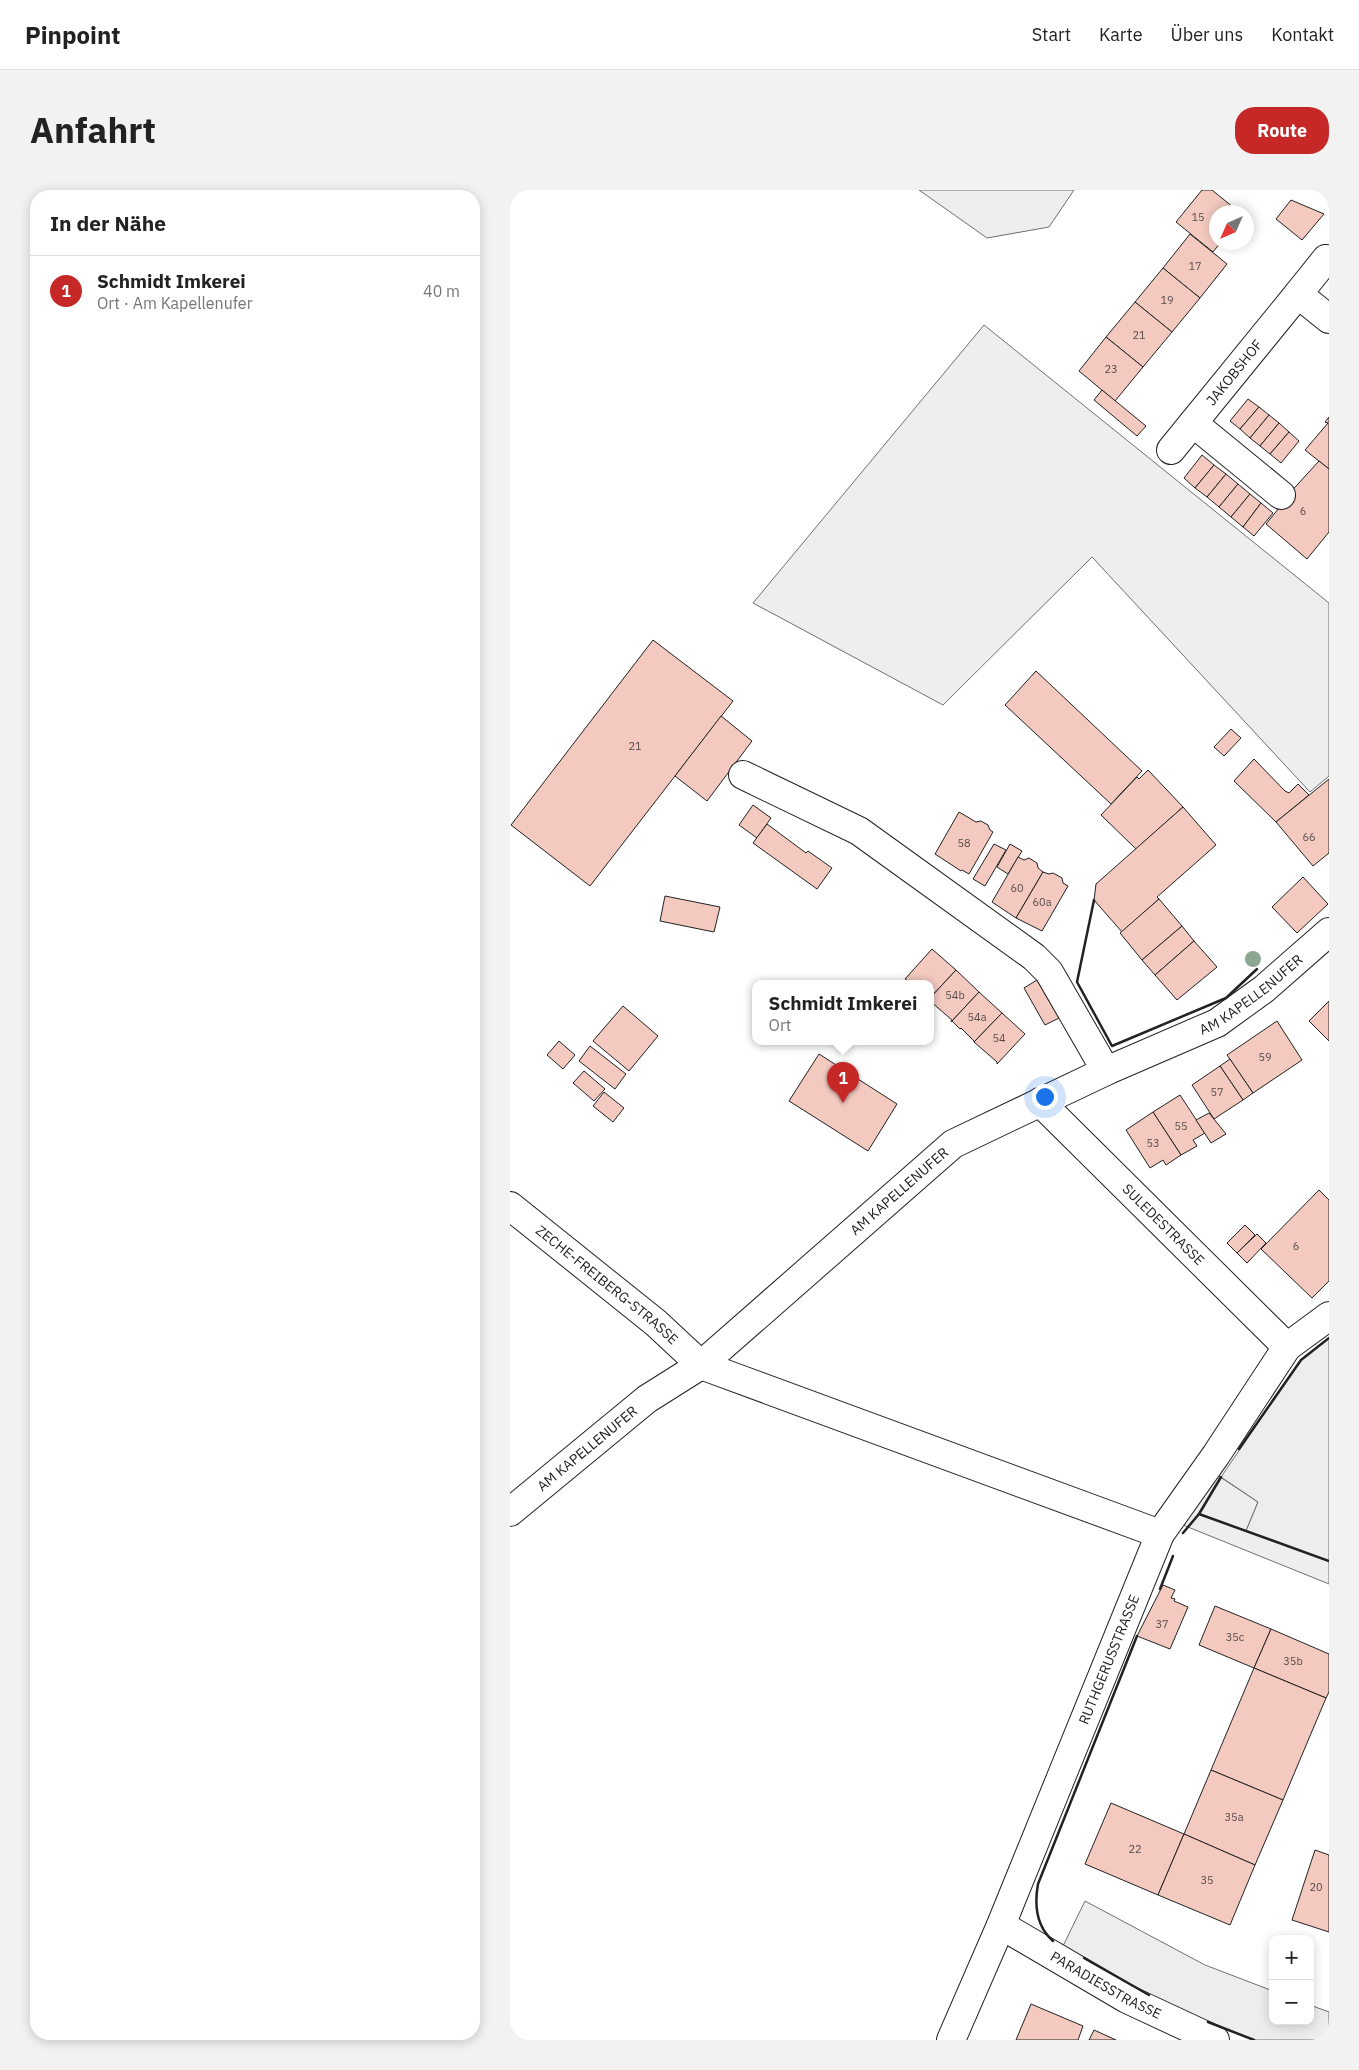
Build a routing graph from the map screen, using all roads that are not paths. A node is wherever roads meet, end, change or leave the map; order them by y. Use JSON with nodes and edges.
{"nodes":[{"id":1,"x":1326,"y":259,"type":"dead end"},
{"id":2,"x":1298,"y":294,"type":"junction"},
{"id":3,"x":1329,"y":319,"type":"edge"},
{"id":4,"x":1193,"y":423,"type":"junction"},
{"id":5,"x":1171,"y":450,"type":"dead end"},
{"id":6,"x":1281,"y":495,"type":"dead end"},
{"id":7,"x":743,"y":775,"type":"dead end"},
{"id":8,"x":1329,"y":932,"type":"edge"},
{"id":9,"x":1106,"y":1071,"type":"junction"},
{"id":10,"x":1040,"y":1102,"type":"junction"},
{"id":11,"x":510,"y":1206,"type":"edge"},
{"id":12,"x":1329,"y":1316,"type":"edge"},
{"id":13,"x":1287,"y":1347,"type":"junction"},
{"id":14,"x":701,"y":1365,"type":"junction"},
{"id":15,"x":510,"y":1512,"type":"edge"},
{"id":16,"x":1160,"y":1534,"type":"junction"},
{"id":17,"x":1000,"y":1925,"type":"junction"},
{"id":18,"x":951,"y":2040,"type":"edge"},
{"id":19,"x":1215,"y":2040,"type":"edge"}],
"edges":[{"from":1,"to":2,"type":"street","name":"JAKOBSHOF"},
{"from":2,"to":3,"type":"street"},
{"from":2,"to":4,"type":"street","name":"JAKOBSHOF"},
{"from":4,"to":5,"type":"street","name":"JAKOBSHOF"},
{"from":4,"to":6,"type":"street"},
{"from":7,"to":9,"type":"street"},
{"from":8,"to":9,"type":"street","name":"AM KAPELLENUFER"},
{"from":9,"to":10,"type":"street","name":"AM KAPELLENUFER"},
{"from":10,"to":13,"type":"street","name":"SULEDESTRASSE"},
{"from":10,"to":14,"type":"street","name":"AM KAPELLENUFER"},
{"from":11,"to":14,"type":"street","name":"ZECHE-FREIBERG-STRASSE"},
{"from":12,"to":13,"type":"street","name":"RUTHGERUSSTRASSE"},
{"from":13,"to":16,"type":"street","name":"RUTHGERUSSTRASSE"},
{"from":14,"to":15,"type":"street","name":"AM KAPELLENUFER"},
{"from":14,"to":16,"type":"street"},
{"from":16,"to":17,"type":"street","name":"RUTHGERUSSTRASSE"},
{"from":17,"to":18,"type":"street","name":"RUTHGERUSSTRASSE"},
{"from":17,"to":19,"type":"street","name":"PARADIESSTRASSE"}]}
